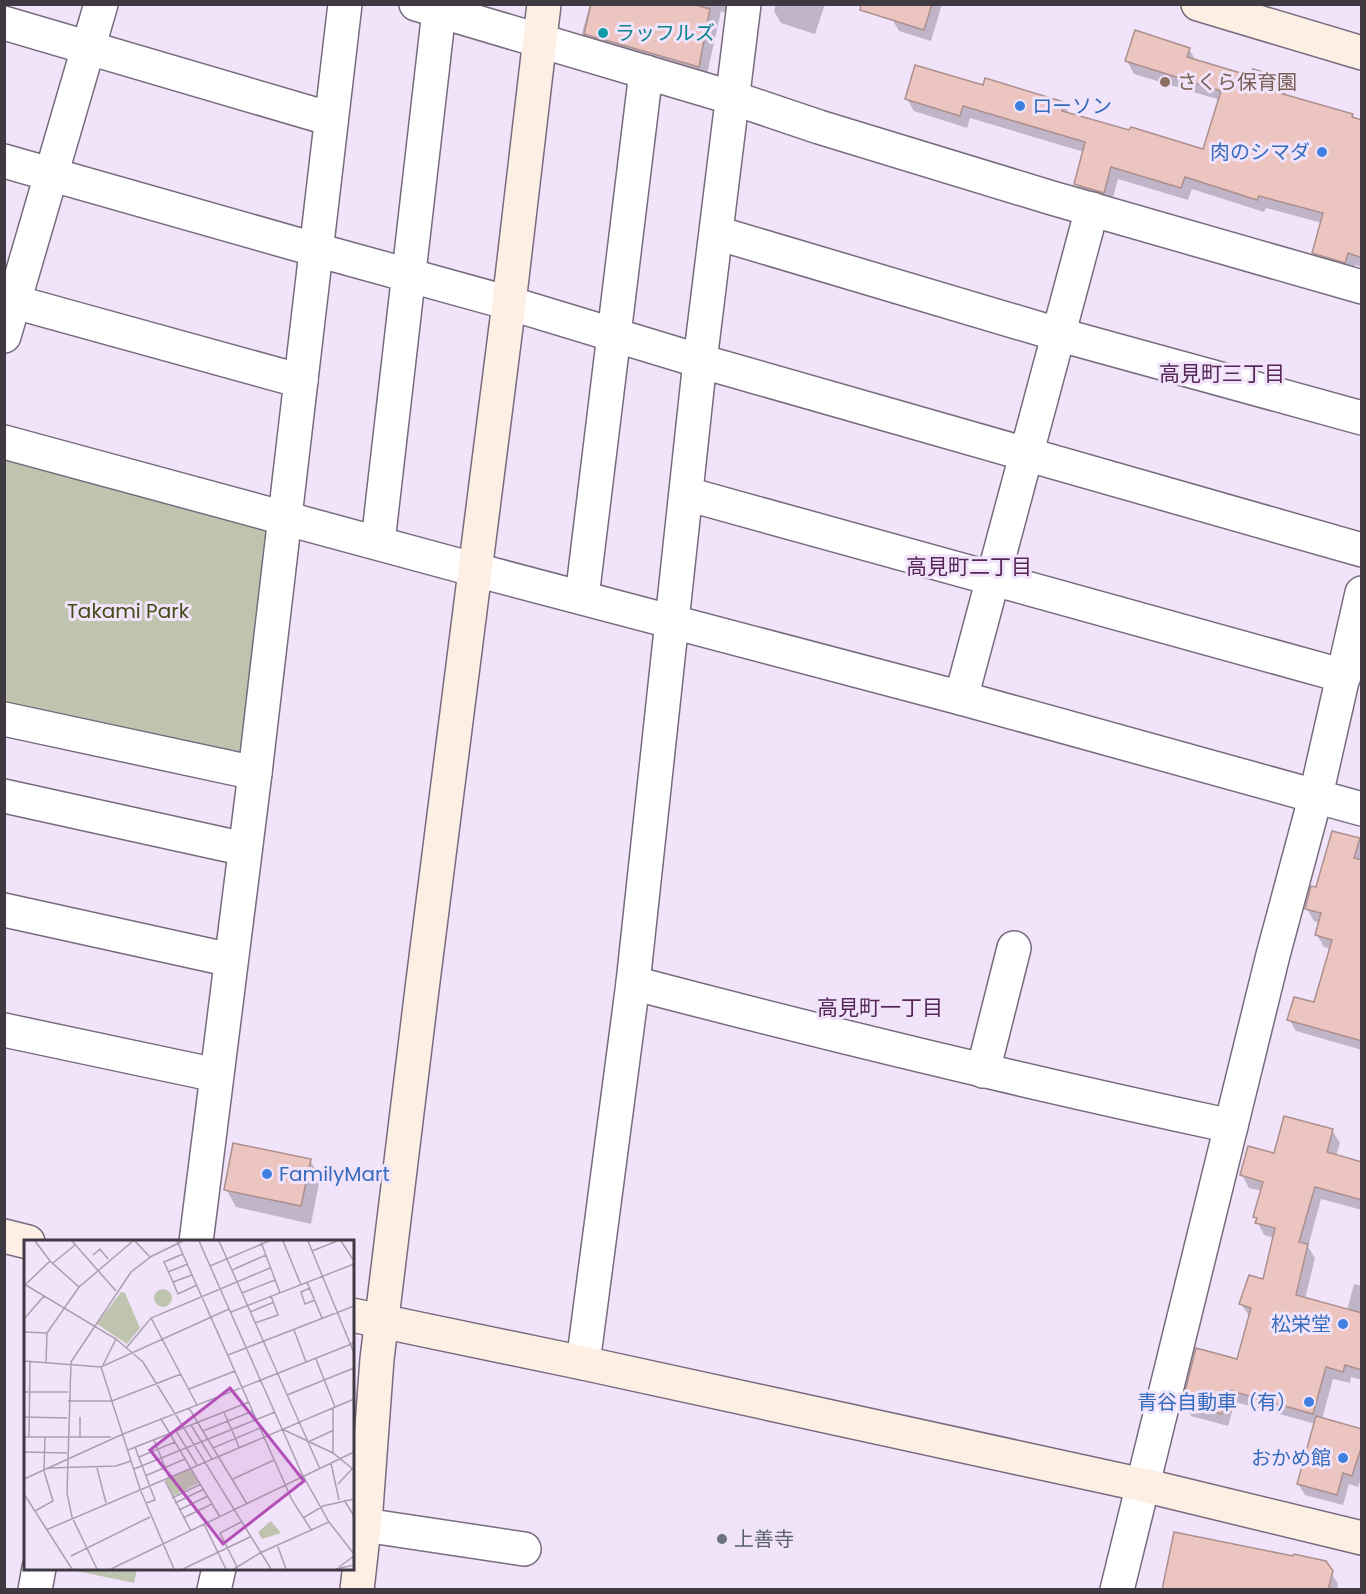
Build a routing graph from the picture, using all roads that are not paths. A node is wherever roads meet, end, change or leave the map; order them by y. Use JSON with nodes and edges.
{"nodes":[{"id":1,"x":102,"y":4,"type":"edge"},
{"id":2,"x":345,"y":4,"type":"edge"},
{"id":3,"x":544,"y":4,"type":"edge"},
{"id":4,"x":744,"y":4,"type":"edge"},
{"id":5,"x":1198,"y":4,"type":"edge"},
{"id":6,"x":427,"y":8,"type":"edge"},
{"id":7,"x":4,"y":23,"type":"edge"},
{"id":8,"x":538,"y":41,"type":"junction"},
{"id":9,"x":88,"y":48,"type":"junction"},
{"id":10,"x":1362,"y":53,"type":"edge"},
{"id":11,"x":646,"y":72,"type":"junction"},
{"id":12,"x":733,"y":98,"type":"junction"},
{"id":13,"x":331,"y":119,"type":"junction"},
{"id":14,"x":4,"y":161,"type":"edge"},
{"id":15,"x":53,"y":174,"type":"junction"},
{"id":16,"x":1092,"y":209,"type":"junction"},
{"id":17,"x":717,"y":233,"type":"junction"},
{"id":18,"x":317,"y":250,"type":"junction"},
{"id":19,"x":409,"y":275,"type":"junction"},
{"id":20,"x":1362,"y":286,"type":"edge"},
{"id":21,"x":10,"y":301,"type":"edge"},
{"id":22,"x":509,"y":303,"type":"junction"},
{"id":23,"x":1057,"y":334,"type":"junction"},
{"id":24,"x":4,"y":336,"type":"edge"},
{"id":25,"x":615,"y":336,"type":"junction"},
{"id":26,"x":700,"y":361,"type":"junction"},
{"id":27,"x":301,"y":381,"type":"junction"},
{"id":28,"x":1362,"y":418,"type":"edge"},
{"id":29,"x":4,"y":442,"type":"edge"},
{"id":30,"x":1025,"y":455,"type":"junction"},
{"id":31,"x":687,"y":494,"type":"junction"},
{"id":32,"x":284,"y":516,"type":"junction"},
{"id":33,"x":378,"y":542,"type":"junction"},
{"id":34,"x":1362,"y":550,"type":"edge"},
{"id":35,"x":476,"y":570,"type":"junction"},
{"id":36,"x":992,"y":578,"type":"junction"},
{"id":37,"x":1362,"y":593,"type":"edge"},
{"id":38,"x":582,"y":597,"type":"junction"},
{"id":39,"x":672,"y":620,"type":"junction"},
{"id":40,"x":1344,"y":676,"type":"junction"},
{"id":41,"x":962,"y":698,"type":"junction"},
{"id":42,"x":4,"y":719,"type":"edge"},
{"id":43,"x":255,"y":773,"type":"junction"},
{"id":44,"x":1316,"y":795,"type":"junction"},
{"id":45,"x":4,"y":796,"type":"edge"},
{"id":46,"x":1362,"y":808,"type":"edge"},
{"id":47,"x":245,"y":849,"type":"junction"},
{"id":48,"x":4,"y":910,"type":"edge"},
{"id":49,"x":1014,"y":948,"type":"dead end"},
{"id":50,"x":231,"y":960,"type":"junction"},
{"id":51,"x":633,"y":983,"type":"junction"},
{"id":52,"x":4,"y":1030,"type":"edge"},
{"id":53,"x":983,"y":1071,"type":"junction"},
{"id":54,"x":216,"y":1075,"type":"junction"},
{"id":55,"x":1231,"y":1126,"type":"junction"},
{"id":56,"x":4,"y":1236,"type":"edge"},
{"id":57,"x":196,"y":1240,"type":"edge"},
{"id":58,"x":24,"y":1241,"type":"edge"},
{"id":59,"x":367,"y":1319,"type":"edge"},
{"id":60,"x":583,"y":1363,"type":"junction"},
{"id":61,"x":1143,"y":1485,"type":"junction"},
{"id":62,"x":361,"y":1513,"type":"edge"},
{"id":63,"x":1362,"y":1539,"type":"edge"},
{"id":64,"x":524,"y":1549,"type":"dead end"},
{"id":65,"x":39,"y":1570,"type":"edge"},
{"id":66,"x":219,"y":1570,"type":"edge"},
{"id":67,"x":35,"y":1590,"type":"edge"},
{"id":68,"x":214,"y":1590,"type":"edge"},
{"id":69,"x":357,"y":1590,"type":"edge"},
{"id":70,"x":1117,"y":1590,"type":"edge"}],
"edges":[{"from":1,"to":9,"type":"street"},
{"from":2,"to":13,"type":"street"},
{"from":3,"to":8,"type":"street"},
{"from":4,"to":12,"type":"street"},
{"from":5,"to":10,"type":"street"},
{"from":6,"to":8,"type":"street"},
{"from":6,"to":19,"type":"street"},
{"from":7,"to":9,"type":"street"},
{"from":8,"to":11,"type":"street"},
{"from":8,"to":22,"type":"street"},
{"from":9,"to":13,"type":"street"},
{"from":9,"to":15,"type":"street"},
{"from":11,"to":12,"type":"street"},
{"from":11,"to":25,"type":"street"},
{"from":12,"to":16,"type":"street"},
{"from":12,"to":17,"type":"street"},
{"from":13,"to":18,"type":"street"},
{"from":14,"to":15,"type":"street"},
{"from":15,"to":18,"type":"street"},
{"from":15,"to":21,"type":"street"},
{"from":16,"to":20,"type":"street"},
{"from":16,"to":23,"type":"street"},
{"from":17,"to":23,"type":"street"},
{"from":17,"to":26,"type":"street"},
{"from":18,"to":19,"type":"street"},
{"from":18,"to":27,"type":"street"},
{"from":19,"to":22,"type":"street"},
{"from":19,"to":33,"type":"street"},
{"from":21,"to":24,"type":"street"},
{"from":21,"to":27,"type":"street"},
{"from":22,"to":25,"type":"street"},
{"from":22,"to":35,"type":"street"},
{"from":23,"to":28,"type":"street"},
{"from":23,"to":30,"type":"street"},
{"from":25,"to":26,"type":"street"},
{"from":25,"to":38,"type":"street"},
{"from":26,"to":30,"type":"street"},
{"from":26,"to":31,"type":"street"},
{"from":27,"to":32,"type":"street"},
{"from":29,"to":32,"type":"street"},
{"from":30,"to":34,"type":"street"},
{"from":30,"to":36,"type":"street"},
{"from":31,"to":36,"type":"street"},
{"from":31,"to":39,"type":"street"},
{"from":32,"to":33,"type":"street"},
{"from":32,"to":43,"type":"street"},
{"from":33,"to":35,"type":"street"},
{"from":35,"to":38,"type":"street"},
{"from":35,"to":59,"type":"street"},
{"from":36,"to":40,"type":"street"},
{"from":36,"to":41,"type":"street"},
{"from":37,"to":40,"type":"street"},
{"from":38,"to":39,"type":"street"},
{"from":39,"to":41,"type":"street"},
{"from":39,"to":51,"type":"street"},
{"from":40,"to":44,"type":"street"},
{"from":41,"to":44,"type":"street"},
{"from":42,"to":43,"type":"street"},
{"from":43,"to":47,"type":"street"},
{"from":44,"to":46,"type":"street"},
{"from":44,"to":55,"type":"street"},
{"from":45,"to":47,"type":"street"},
{"from":47,"to":50,"type":"street"},
{"from":48,"to":50,"type":"street"},
{"from":49,"to":53,"type":"street"},
{"from":50,"to":54,"type":"street"},
{"from":51,"to":53,"type":"street"},
{"from":51,"to":60,"type":"street"},
{"from":52,"to":54,"type":"street"},
{"from":53,"to":55,"type":"street"},
{"from":54,"to":57,"type":"street"},
{"from":55,"to":61,"type":"street"},
{"from":56,"to":58,"type":"street"},
{"from":59,"to":60,"type":"street"},
{"from":59,"to":62,"type":"street"},
{"from":60,"to":61,"type":"street"},
{"from":61,"to":63,"type":"street"},
{"from":61,"to":70,"type":"street"},
{"from":62,"to":64,"type":"street"},
{"from":62,"to":69,"type":"street"},
{"from":65,"to":67,"type":"street"},
{"from":66,"to":68,"type":"street"}]}
